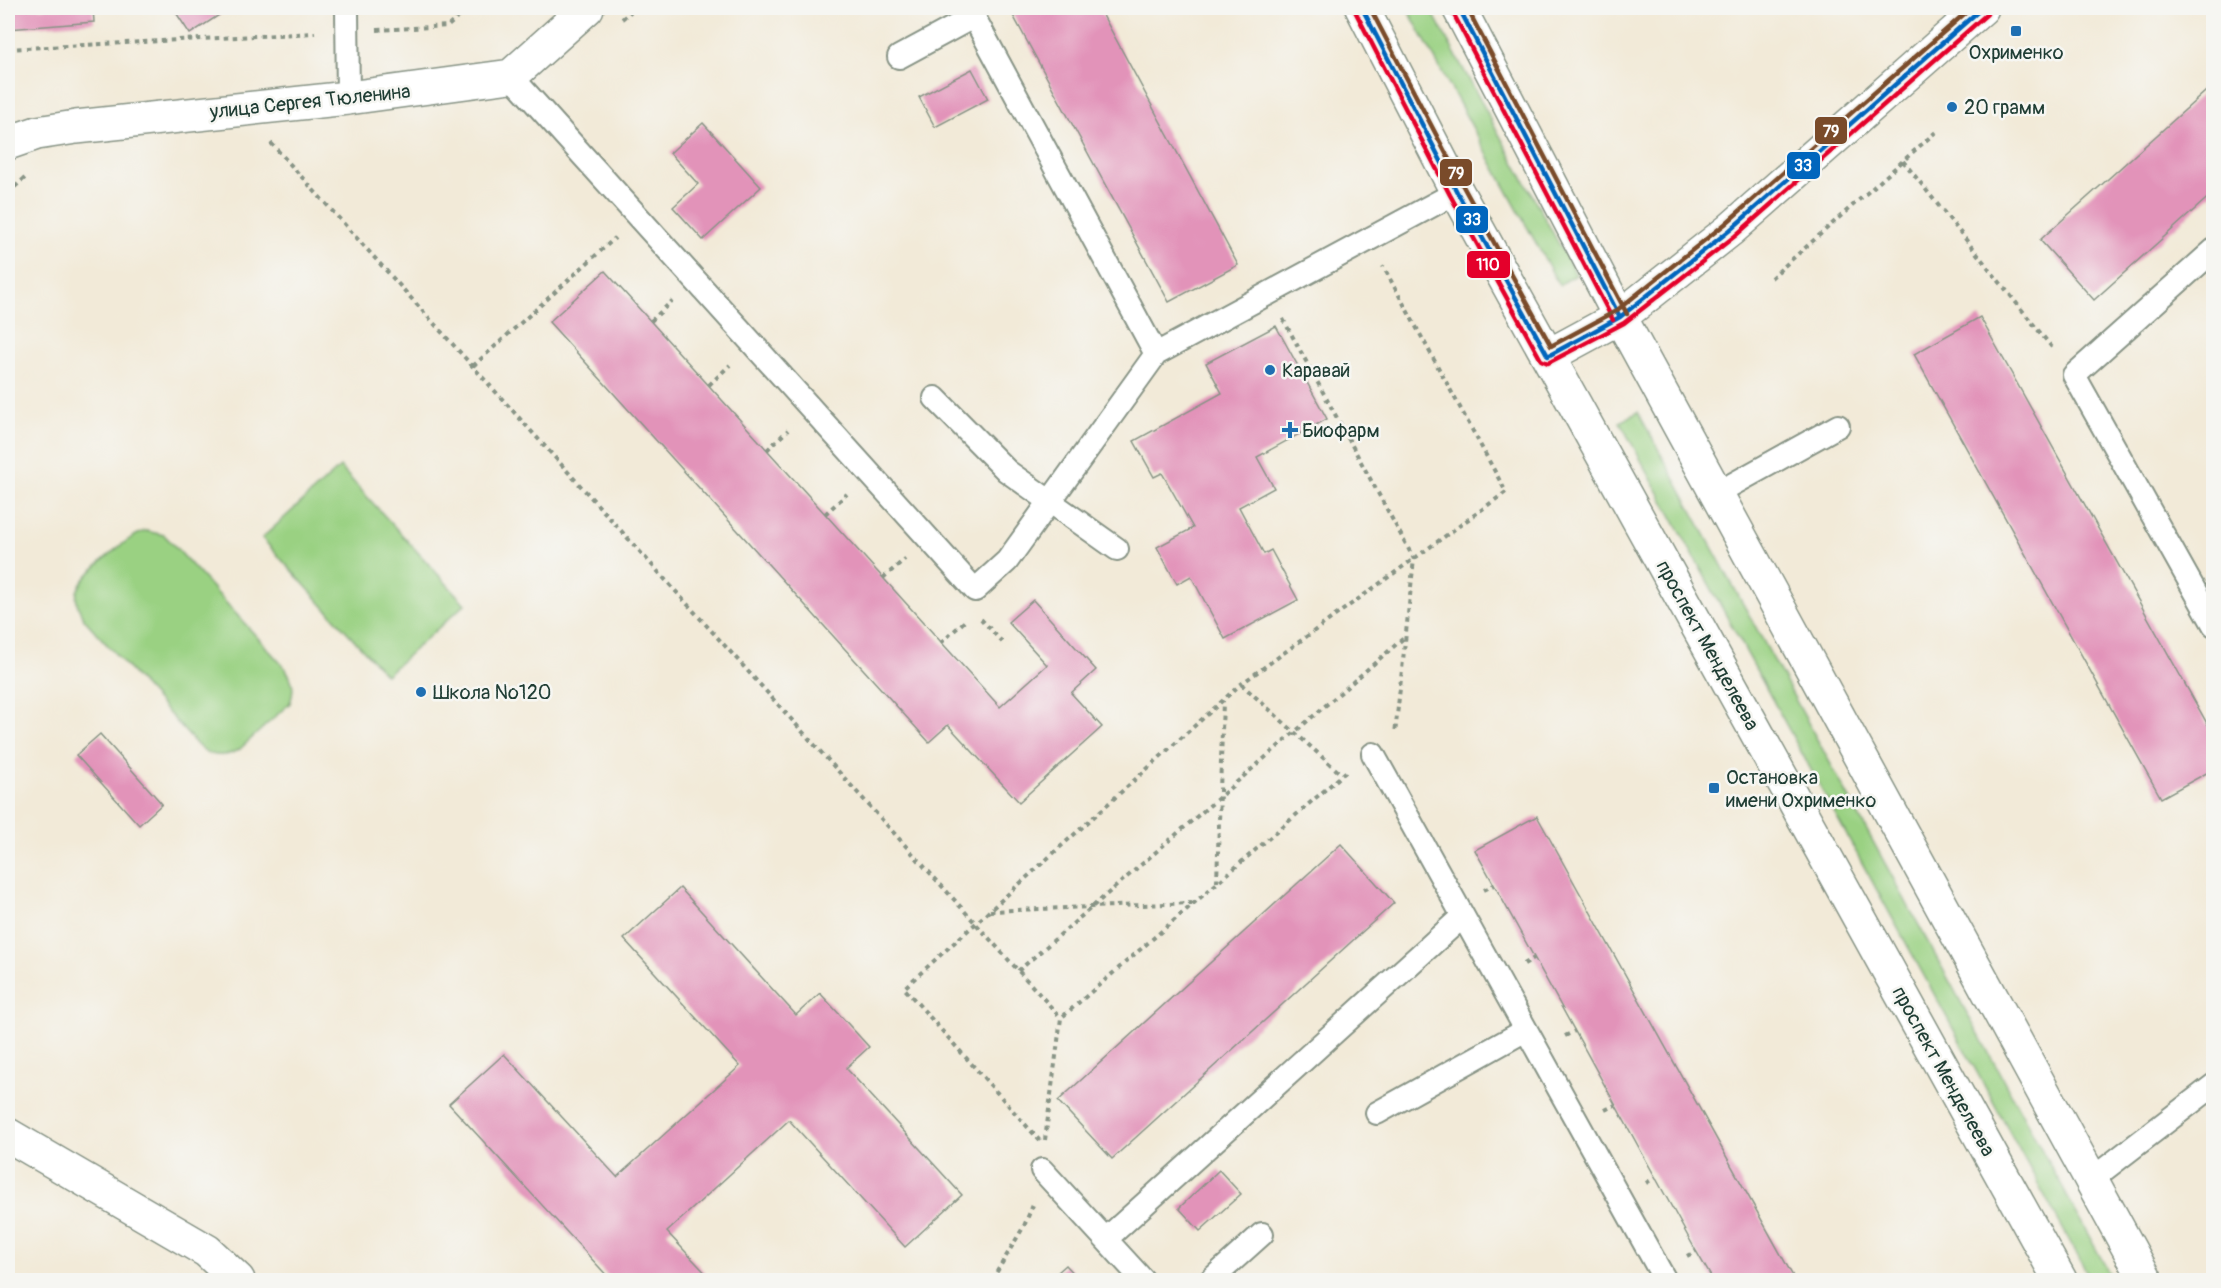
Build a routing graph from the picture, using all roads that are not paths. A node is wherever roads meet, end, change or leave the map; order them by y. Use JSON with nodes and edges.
{"nodes":[{"id":1,"x":347,"y":8,"type":"edge"},
{"id":2,"x":587,"y":8,"type":"edge"},
{"id":3,"x":1362,"y":8,"type":"edge"},
{"id":4,"x":1459,"y":8,"type":"edge"},
{"id":5,"x":1982,"y":8,"type":"edge"},
{"id":6,"x":971,"y":12,"type":"edge"},
{"id":7,"x":899,"y":57,"type":"dead end"},
{"id":8,"x":511,"y":76,"type":"junction"},
{"id":9,"x":348,"y":98,"type":"junction"},
{"id":10,"x":8,"y":143,"type":"edge"},
{"id":11,"x":1457,"y":192,"type":"junction"},
{"id":12,"x":2214,"y":250,"type":"edge"},
{"id":13,"x":1620,"y":316,"type":"junction"},
{"id":14,"x":1156,"y":354,"type":"junction"},
{"id":15,"x":1548,"y":356,"type":"junction"},
{"id":16,"x":935,"y":398,"type":"dead end"},
{"id":17,"x":1838,"y":426,"type":"dead end"},
{"id":18,"x":1717,"y":493,"type":"junction"},
{"id":19,"x":1050,"y":502,"type":"junction"},
{"id":20,"x":1117,"y":549,"type":"dead end"},
{"id":21,"x":2214,"y":625,"type":"edge"},
{"id":22,"x":1372,"y":753,"type":"dead end"},
{"id":23,"x":1462,"y":916,"type":"junction"},
{"id":24,"x":1526,"y":1030,"type":"junction"},
{"id":25,"x":2214,"y":1085,"type":"edge"},
{"id":26,"x":1377,"y":1113,"type":"dead end"},
{"id":27,"x":8,"y":1135,"type":"edge"},
{"id":28,"x":1042,"y":1170,"type":"road end"},
{"id":29,"x":2092,"y":1179,"type":"junction"},
{"id":30,"x":1262,"y":1234,"type":"dead end"},
{"id":31,"x":1106,"y":1239,"type":"junction"},
{"id":32,"x":238,"y":1281,"type":"edge"},
{"id":33,"x":1143,"y":1281,"type":"edge"},
{"id":34,"x":1211,"y":1281,"type":"edge"},
{"id":35,"x":1665,"y":1281,"type":"edge"},
{"id":36,"x":2060,"y":1281,"type":"edge"},
{"id":37,"x":2146,"y":1281,"type":"edge"}],
"edges":[{"from":1,"to":9,"type":"lane"},
{"from":2,"to":8,"type":"main road"},
{"from":3,"to":11,"type":"main road","name":"проспект Менделеева"},
{"from":4,"to":13,"type":"main road"},
{"from":5,"to":13,"type":"main road"},
{"from":6,"to":7,"type":"lane"},
{"from":6,"to":14,"type":"lane"},
{"from":8,"to":9,"type":"main road","name":"улица Сергея Тюленина"},
{"from":8,"to":19,"type":"lane"},
{"from":9,"to":10,"type":"main road","name":"улица Сергея Тюленина"},
{"from":11,"to":14,"type":"lane"},
{"from":11,"to":15,"type":"main road","name":"проспект Менделеева"},
{"from":12,"to":21,"type":"lane"},
{"from":13,"to":15,"type":"main road"},
{"from":13,"to":18,"type":"main road"},
{"from":14,"to":19,"type":"lane"},
{"from":15,"to":36,"type":"main road","name":"проспект Менделеева"},
{"from":16,"to":19,"type":"lane"},
{"from":17,"to":18,"type":"lane"},
{"from":18,"to":29,"type":"main road"},
{"from":19,"to":20,"type":"lane"},
{"from":22,"to":23,"type":"lane"},
{"from":23,"to":24,"type":"lane"},
{"from":23,"to":31,"type":"lane"},
{"from":24,"to":26,"type":"lane"},
{"from":24,"to":35,"type":"lane"},
{"from":25,"to":29,"type":"lane"},
{"from":27,"to":32,"type":"main road"},
{"from":28,"to":31,"type":"lane"},
{"from":29,"to":37,"type":"main road"},
{"from":30,"to":34,"type":"lane"},
{"from":31,"to":33,"type":"lane"}]}
